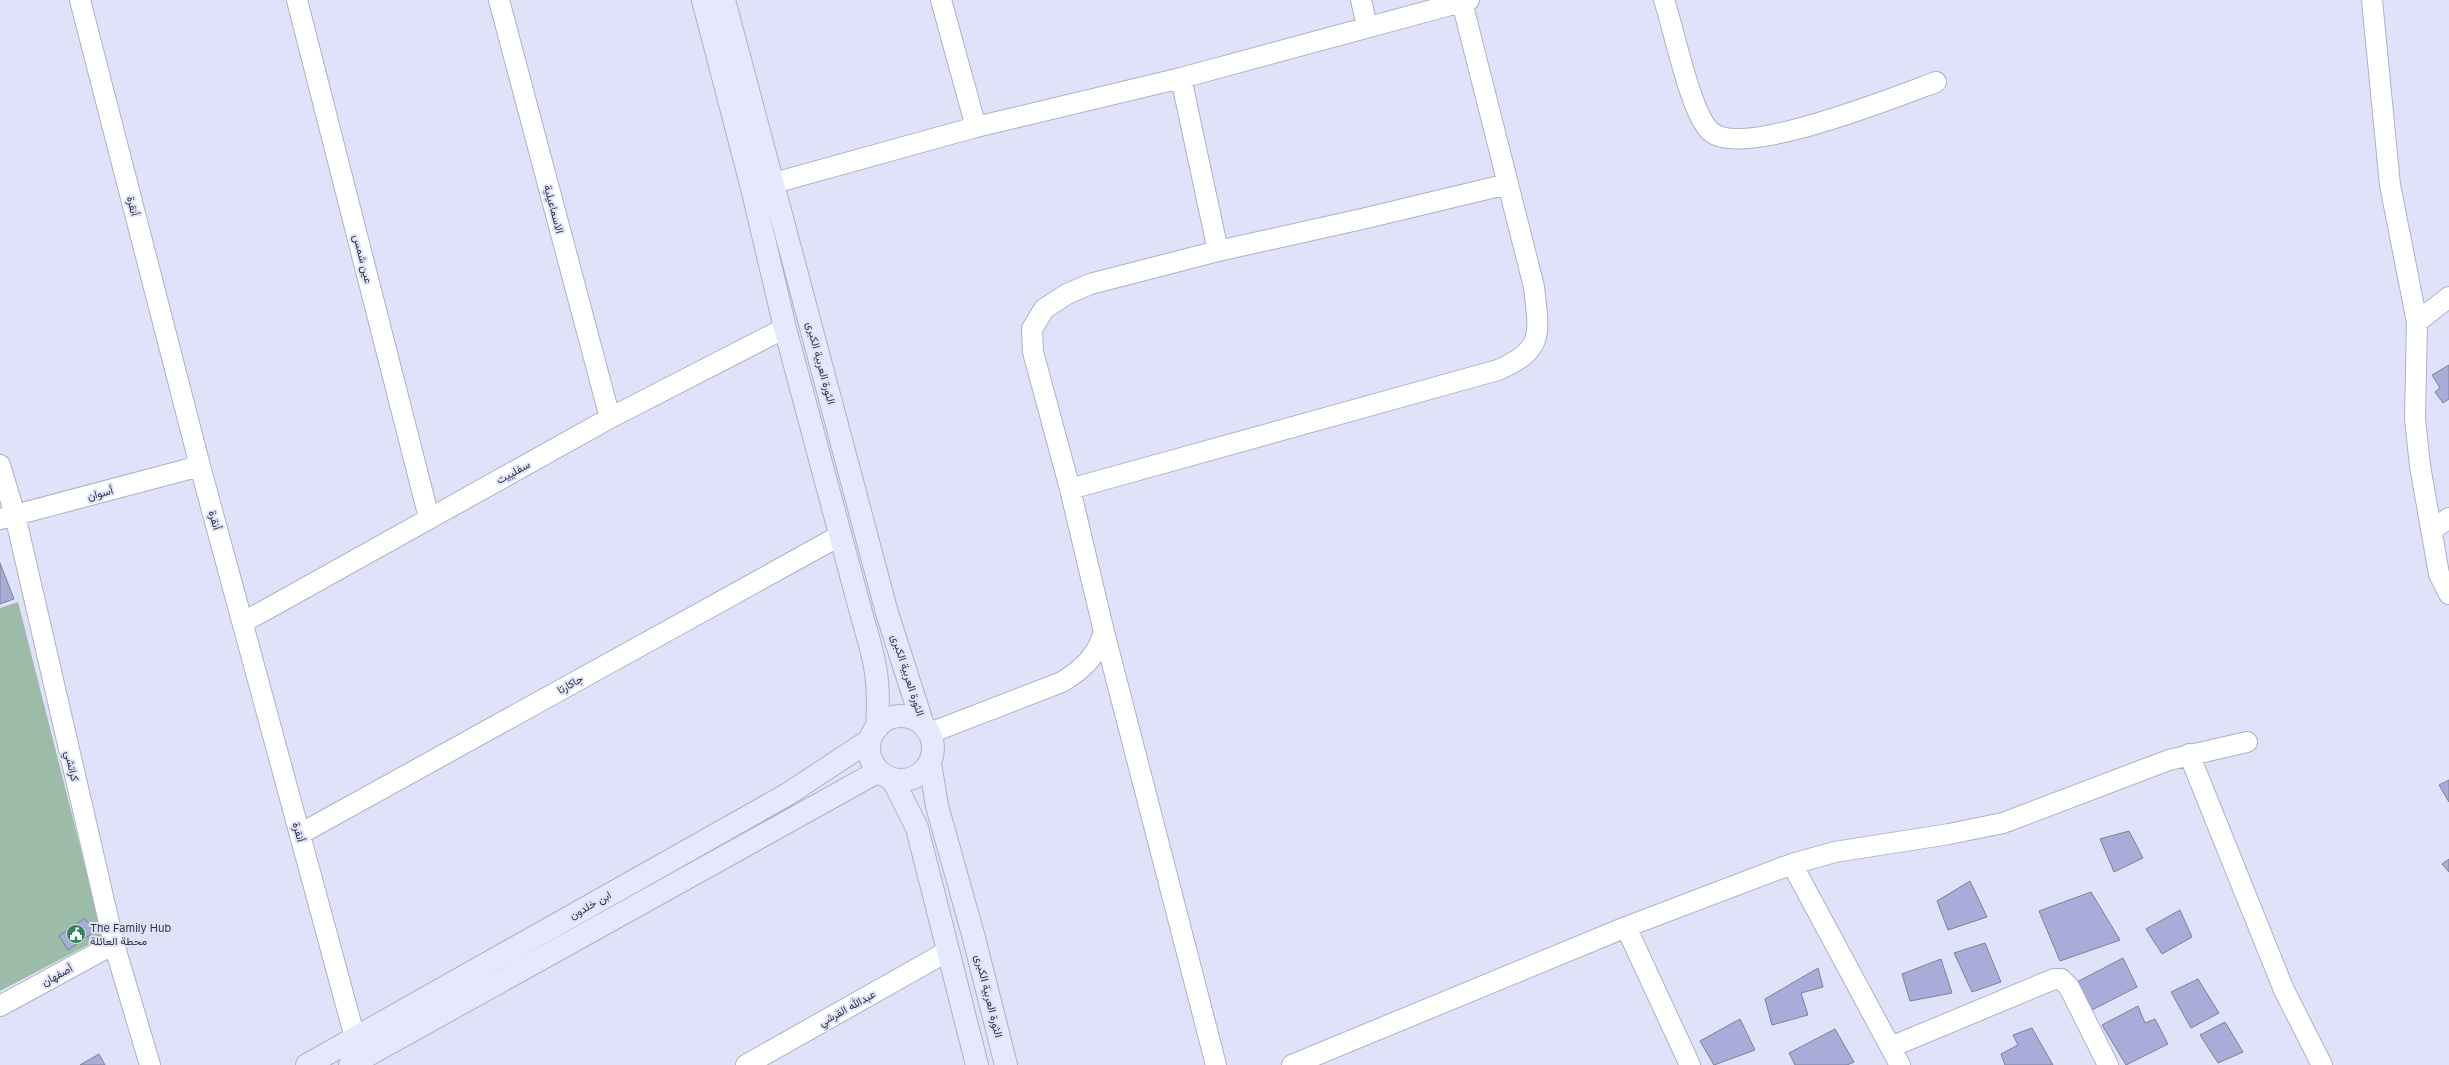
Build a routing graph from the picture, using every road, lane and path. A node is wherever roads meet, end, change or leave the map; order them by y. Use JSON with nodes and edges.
{"nodes":[{"id":1,"x":80,"y":0,"type":"edge"},
{"id":2,"x":297,"y":0,"type":"edge"},
{"id":3,"x":499,"y":0,"type":"edge"},
{"id":4,"x":703,"y":0,"type":"edge"},
{"id":5,"x":724,"y":0,"type":"edge"},
{"id":6,"x":941,"y":0,"type":"edge"},
{"id":7,"x":1361,"y":0,"type":"edge"},
{"id":8,"x":1664,"y":0,"type":"edge"},
{"id":9,"x":2372,"y":0,"type":"edge"},
{"id":10,"x":1466,"y":1,"type":"edge"},
{"id":11,"x":1367,"y":26,"type":"junction"},
{"id":12,"x":1181,"y":78,"type":"junction"},
{"id":13,"x":1936,"y":82,"type":"dead end"},
{"id":14,"x":976,"y":127,"type":"junction"},
{"id":15,"x":774,"y":184,"type":"junction"},
{"id":16,"x":1508,"y":184,"type":"junction"},
{"id":17,"x":752,"y":188,"type":"junction"},
{"id":18,"x":1218,"y":251,"type":"junction"},
{"id":19,"x":2449,"y":297,"type":"edge"},
{"id":20,"x":2417,"y":322,"type":"junction"},
{"id":21,"x":785,"y":328,"type":"junction"},
{"id":22,"x":610,"y":418,"type":"junction"},
{"id":23,"x":0,"y":465,"type":"edge"},
{"id":24,"x":200,"y":466,"type":"junction"},
{"id":25,"x":1070,"y":489,"type":"junction"},
{"id":26,"x":7,"y":517,"type":"edge"},
{"id":27,"x":429,"y":518,"type":"junction"},
{"id":28,"x":2441,"y":524,"type":"edge"},
{"id":29,"x":841,"y":535,"type":"junction"},
{"id":30,"x":2449,"y":594,"type":"edge"},
{"id":31,"x":887,"y":613,"type":"junction"},
{"id":32,"x":863,"y":620,"type":"junction"},
{"id":33,"x":244,"y":622,"type":"junction"},
{"id":34,"x":1104,"y":632,"type":"junction"},
{"id":35,"x":926,"y":729,"type":"junction"},
{"id":36,"x":874,"y":734,"type":"junction"},
{"id":37,"x":2247,"y":742,"type":"dead end"},
{"id":38,"x":2189,"y":754,"type":"junction"},
{"id":39,"x":930,"y":764,"type":"junction"},
{"id":40,"x":886,"y":775,"type":"junction"},
{"id":41,"x":300,"y":834,"type":"junction"},
{"id":42,"x":1792,"y":864,"type":"junction"},
{"id":43,"x":1626,"y":927,"type":"junction"},
{"id":44,"x":114,"y":944,"type":"junction"},
{"id":45,"x":948,"y":951,"type":"junction"},
{"id":46,"x":0,"y":1006,"type":"edge"},
{"id":47,"x":1891,"y":1048,"type":"junction"},
{"id":48,"x":359,"y":1056,"type":"edge"},
{"id":49,"x":150,"y":1065,"type":"edge"},
{"id":50,"x":307,"y":1065,"type":"edge"},
{"id":51,"x":746,"y":1065,"type":"edge"},
{"id":52,"x":977,"y":1065,"type":"edge"},
{"id":53,"x":1006,"y":1065,"type":"edge"},
{"id":54,"x":1216,"y":1065,"type":"edge"},
{"id":55,"x":1292,"y":1065,"type":"edge"},
{"id":56,"x":1690,"y":1065,"type":"edge"},
{"id":57,"x":1900,"y":1065,"type":"edge"},
{"id":58,"x":2108,"y":1065,"type":"edge"},
{"id":59,"x":2322,"y":1065,"type":"edge"}],
"edges":[{"from":1,"to":24,"type":"street","name":"أنقرة"},
{"from":2,"to":27,"type":"street","name":"عين شمس"},
{"from":3,"to":22,"type":"street","name":"الاسماعيلية"},
{"from":4,"to":17,"type":"street"},
{"from":5,"to":15,"type":"street","name":"الثورة العربية الكبرى"},
{"from":6,"to":14,"type":"street"},
{"from":7,"to":11,"type":"street"},
{"from":8,"to":13,"type":"street"},
{"from":9,"to":20,"type":"street"},
{"from":10,"to":11,"type":"street"},
{"from":10,"to":16,"type":"street"},
{"from":11,"to":12,"type":"street"},
{"from":12,"to":14,"type":"street"},
{"from":12,"to":18,"type":"street"},
{"from":14,"to":15,"type":"street"},
{"from":15,"to":17,"type":"street"},
{"from":15,"to":31,"type":"street","name":"الثورة العربية الكبرى"},
{"from":16,"to":18,"type":"street"},
{"from":16,"to":25,"type":"street"},
{"from":17,"to":21,"type":"street"},
{"from":18,"to":25,"type":"street"},
{"from":19,"to":20,"type":"street"},
{"from":20,"to":28,"type":"street"},
{"from":21,"to":22,"type":"street","name":"سفلييت"},
{"from":21,"to":29,"type":"street"},
{"from":22,"to":27,"type":"street","name":"سفلييت"},
{"from":23,"to":26,"type":"street","name":"كراتشي"},
{"from":24,"to":26,"type":"street","name":"أسوان"},
{"from":24,"to":33,"type":"street","name":"أنقرة"},
{"from":25,"to":34,"type":"street"},
{"from":26,"to":44,"type":"street","name":"كراتشي"},
{"from":27,"to":33,"type":"street","name":"سفلييت"},
{"from":28,"to":30,"type":"street"},
{"from":29,"to":32,"type":"street"},
{"from":29,"to":41,"type":"street","name":"جاكارتا"},
{"from":31,"to":32,"type":"street"},
{"from":31,"to":35,"type":"street","name":"الثورة العربية الكبرى"},
{"from":32,"to":36,"type":"street"},
{"from":33,"to":41,"type":"street","name":"أنقرة"},
{"from":34,"to":35,"type":"street"},
{"from":34,"to":54,"type":"street"},
{"from":35,"to":36,"type":"street"},
{"from":35,"to":39,"type":"street"},
{"from":36,"to":40,"type":"street"},
{"from":36,"to":48,"type":"street","name":"ابن خلدون"},
{"from":37,"to":38,"type":"street"},
{"from":38,"to":42,"type":"street"},
{"from":38,"to":59,"type":"street"},
{"from":39,"to":40,"type":"street"},
{"from":39,"to":53,"type":"street","name":"الثورة العربية الكبرى"},
{"from":40,"to":45,"type":"street"},
{"from":40,"to":48,"type":"street","name":"ابن خلدون"},
{"from":41,"to":48,"type":"street","name":"أنقرة"},
{"from":42,"to":43,"type":"street"},
{"from":42,"to":47,"type":"street"},
{"from":43,"to":55,"type":"street"},
{"from":43,"to":56,"type":"street"},
{"from":44,"to":46,"type":"street","name":"أصفهان"},
{"from":44,"to":49,"type":"street","name":"كراتشي"},
{"from":45,"to":51,"type":"street","name":"عبدالله القرشي"},
{"from":45,"to":52,"type":"street"},
{"from":47,"to":57,"type":"street"},
{"from":47,"to":58,"type":"street"},
{"from":48,"to":50,"type":"street","name":"ابن خلدون"}]}
